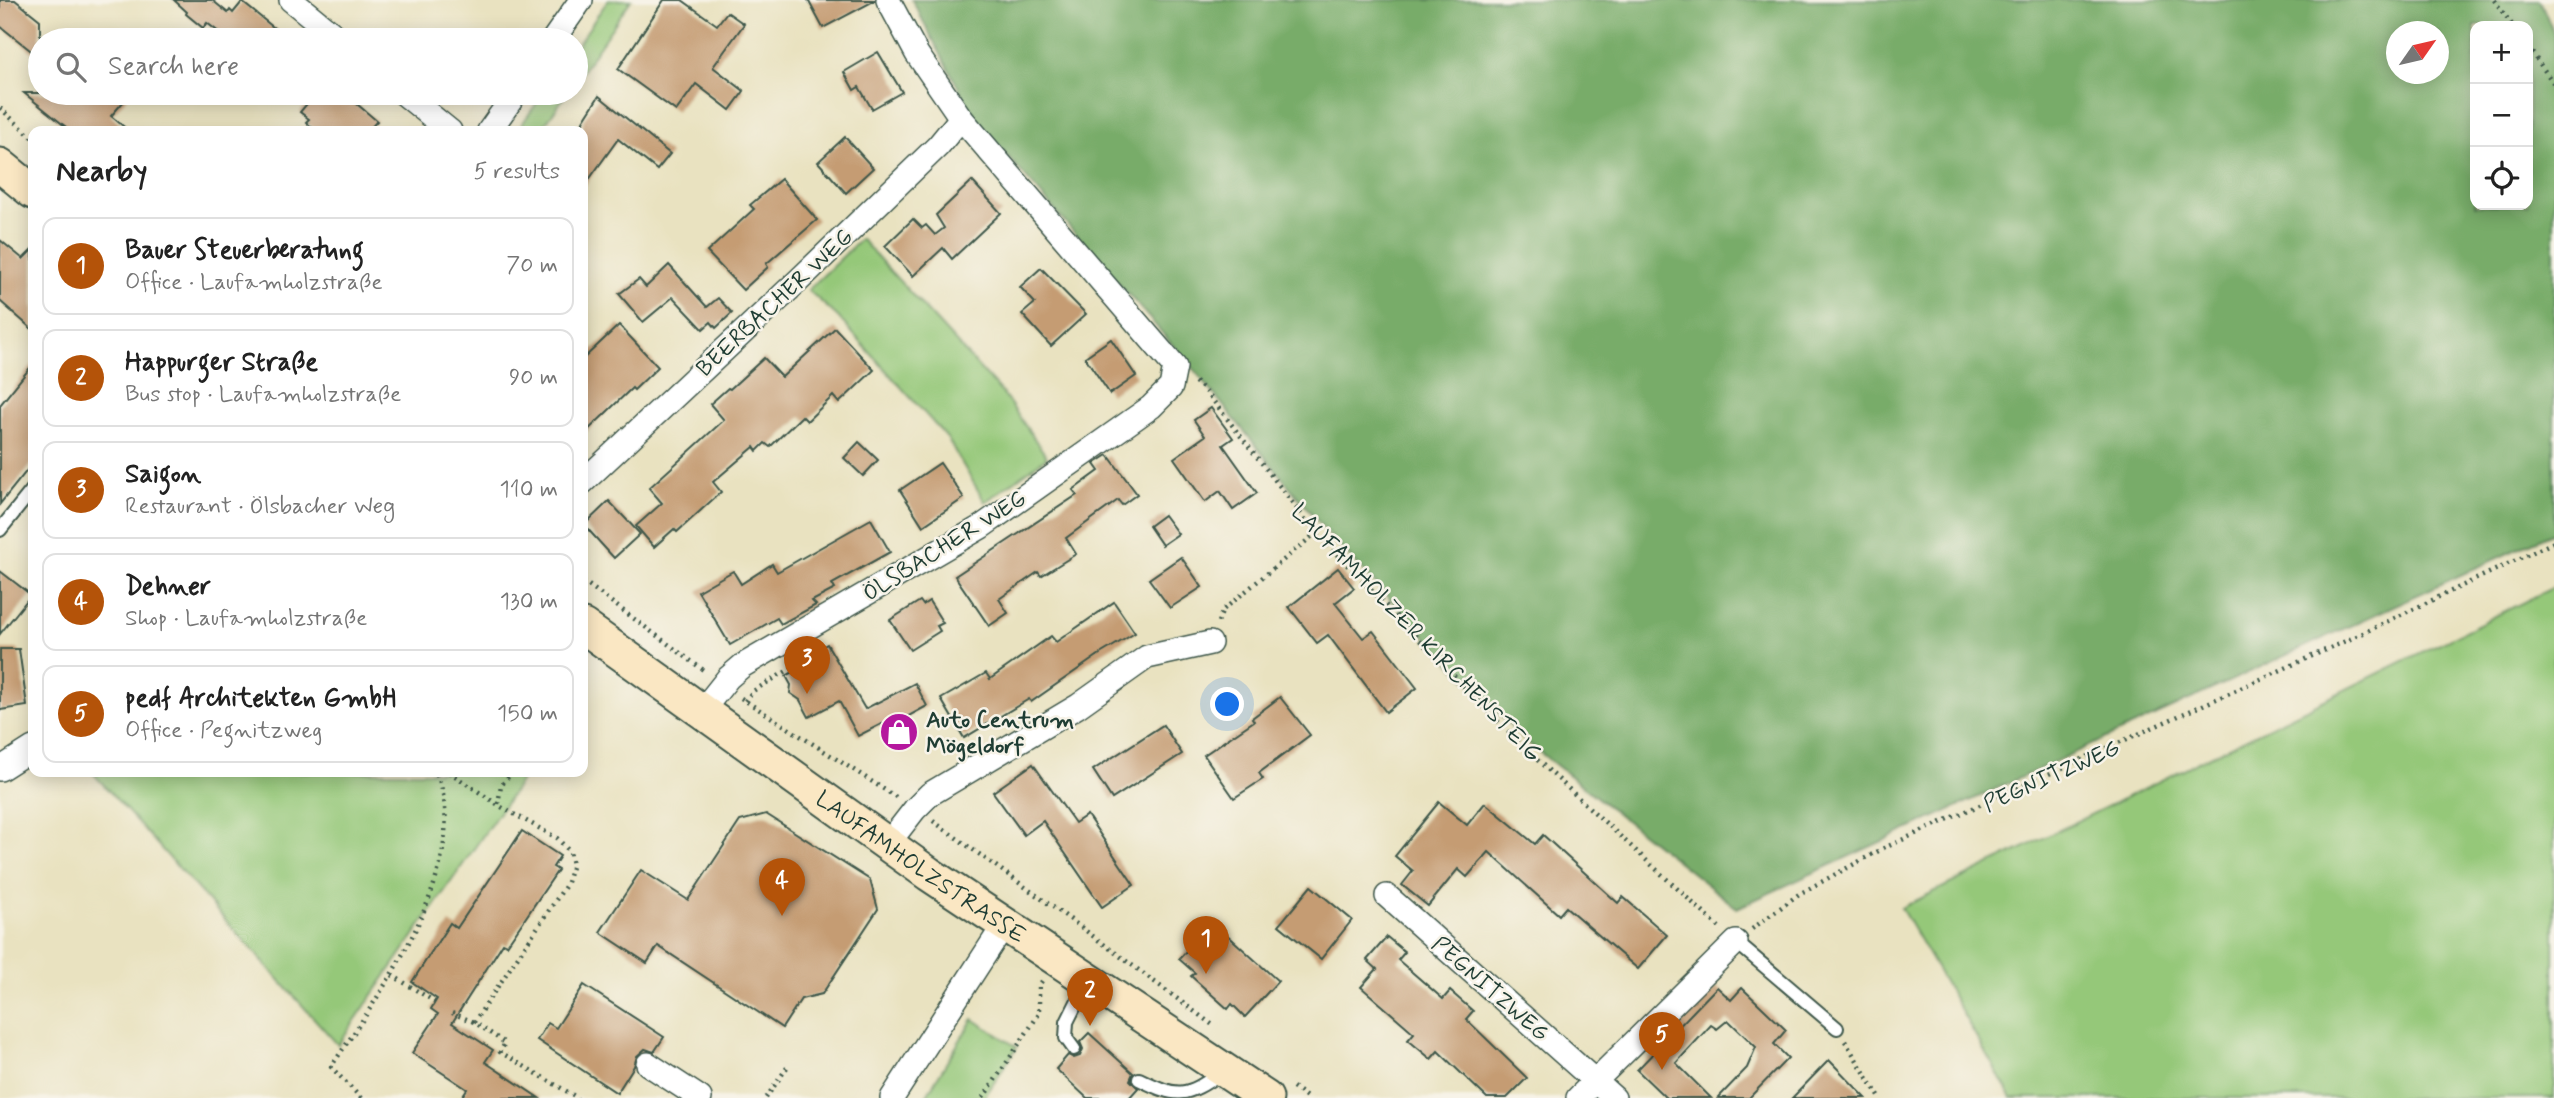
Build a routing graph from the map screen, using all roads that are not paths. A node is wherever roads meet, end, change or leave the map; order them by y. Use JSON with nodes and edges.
{"nodes":[{"id":1,"x":291,"y":0,"type":"edge"},
{"id":2,"x":581,"y":0,"type":"edge"},
{"id":3,"x":888,"y":0,"type":"edge"},
{"id":4,"x":325,"y":28,"type":"edge"},
{"id":5,"x":561,"y":28,"type":"edge"},
{"id":6,"x":418,"y":105,"type":"edge"},
{"id":7,"x":507,"y":105,"type":"edge"},
{"id":8,"x":961,"y":118,"type":"junction"},
{"id":9,"x":444,"y":126,"type":"edge"},
{"id":10,"x":493,"y":126,"type":"edge"},
{"id":11,"x":0,"y":165,"type":"edge"},
{"id":12,"x":28,"y":188,"type":"edge"},
{"id":13,"x":588,"y":477,"type":"edge"},
{"id":14,"x":28,"y":495,"type":"edge"},
{"id":15,"x":0,"y":530,"type":"edge"},
{"id":16,"x":588,"y":630,"type":"edge"},
{"id":17,"x":1210,"y":643,"type":"road end"},
{"id":18,"x":701,"y":712,"type":"junction"},
{"id":19,"x":28,"y":751,"type":"edge"},
{"id":20,"x":0,"y":769,"type":"edge"},
{"id":21,"x":887,"y":845,"type":"junction"},
{"id":22,"x":1387,"y":896,"type":"dead end"},
{"id":23,"x":1003,"y":925,"type":"junction"},
{"id":24,"x":1736,"y":943,"type":"joint"},
{"id":25,"x":1088,"y":980,"type":"junction"},
{"id":26,"x":1837,"y":1028,"type":"road end"},
{"id":27,"x":1074,"y":1049,"type":"dead end"},
{"id":28,"x":648,"y":1063,"type":"dead end"},
{"id":29,"x":1139,"y":1079,"type":"dead end"},
{"id":30,"x":1595,"y":1079,"type":"junction"},
{"id":31,"x":1253,"y":1087,"type":"edge"},
{"id":32,"x":700,"y":1098,"type":"edge"},
{"id":33,"x":892,"y":1098,"type":"edge"},
{"id":34,"x":1578,"y":1098,"type":"edge"},
{"id":35,"x":1614,"y":1098,"type":"edge"}],
"edges":[{"from":1,"to":4,"type":"street"},
{"from":2,"to":5,"type":"street"},
{"from":3,"to":8,"type":"street"},
{"from":6,"to":9,"type":"street"},
{"from":7,"to":10,"type":"street"},
{"from":8,"to":13,"type":"street","name":"BEERBACHER WEG"},
{"from":8,"to":18,"type":"street","name":"ÖLSBACHER WEG"},
{"from":11,"to":12,"type":"main road"},
{"from":14,"to":15,"type":"lane"},
{"from":16,"to":18,"type":"main road","name":"LAUFAMHOLZSTRASSE"},
{"from":17,"to":21,"type":"street"},
{"from":18,"to":21,"type":"main road","name":"LAUFAMHOLZSTRASSE"},
{"from":19,"to":20,"type":"street"},
{"from":21,"to":23,"type":"main road","name":"LAUFAMHOLZSTRASSE"},
{"from":22,"to":30,"type":"street","name":"PEGNITZWEG"},
{"from":23,"to":25,"type":"main road","name":"LAUFAMHOLZSTRASSE"},
{"from":23,"to":33,"type":"street"},
{"from":24,"to":26,"type":"lane"},
{"from":24,"to":30,"type":"street"},
{"from":25,"to":27,"type":"lane"},
{"from":25,"to":31,"type":"main road","name":"LAUFAMHOLZSTRASSE"},
{"from":28,"to":32,"type":"street"},
{"from":29,"to":31,"type":"lane"},
{"from":30,"to":34,"type":"street"},
{"from":30,"to":35,"type":"street","name":"PEGNITZWEG"}]}
